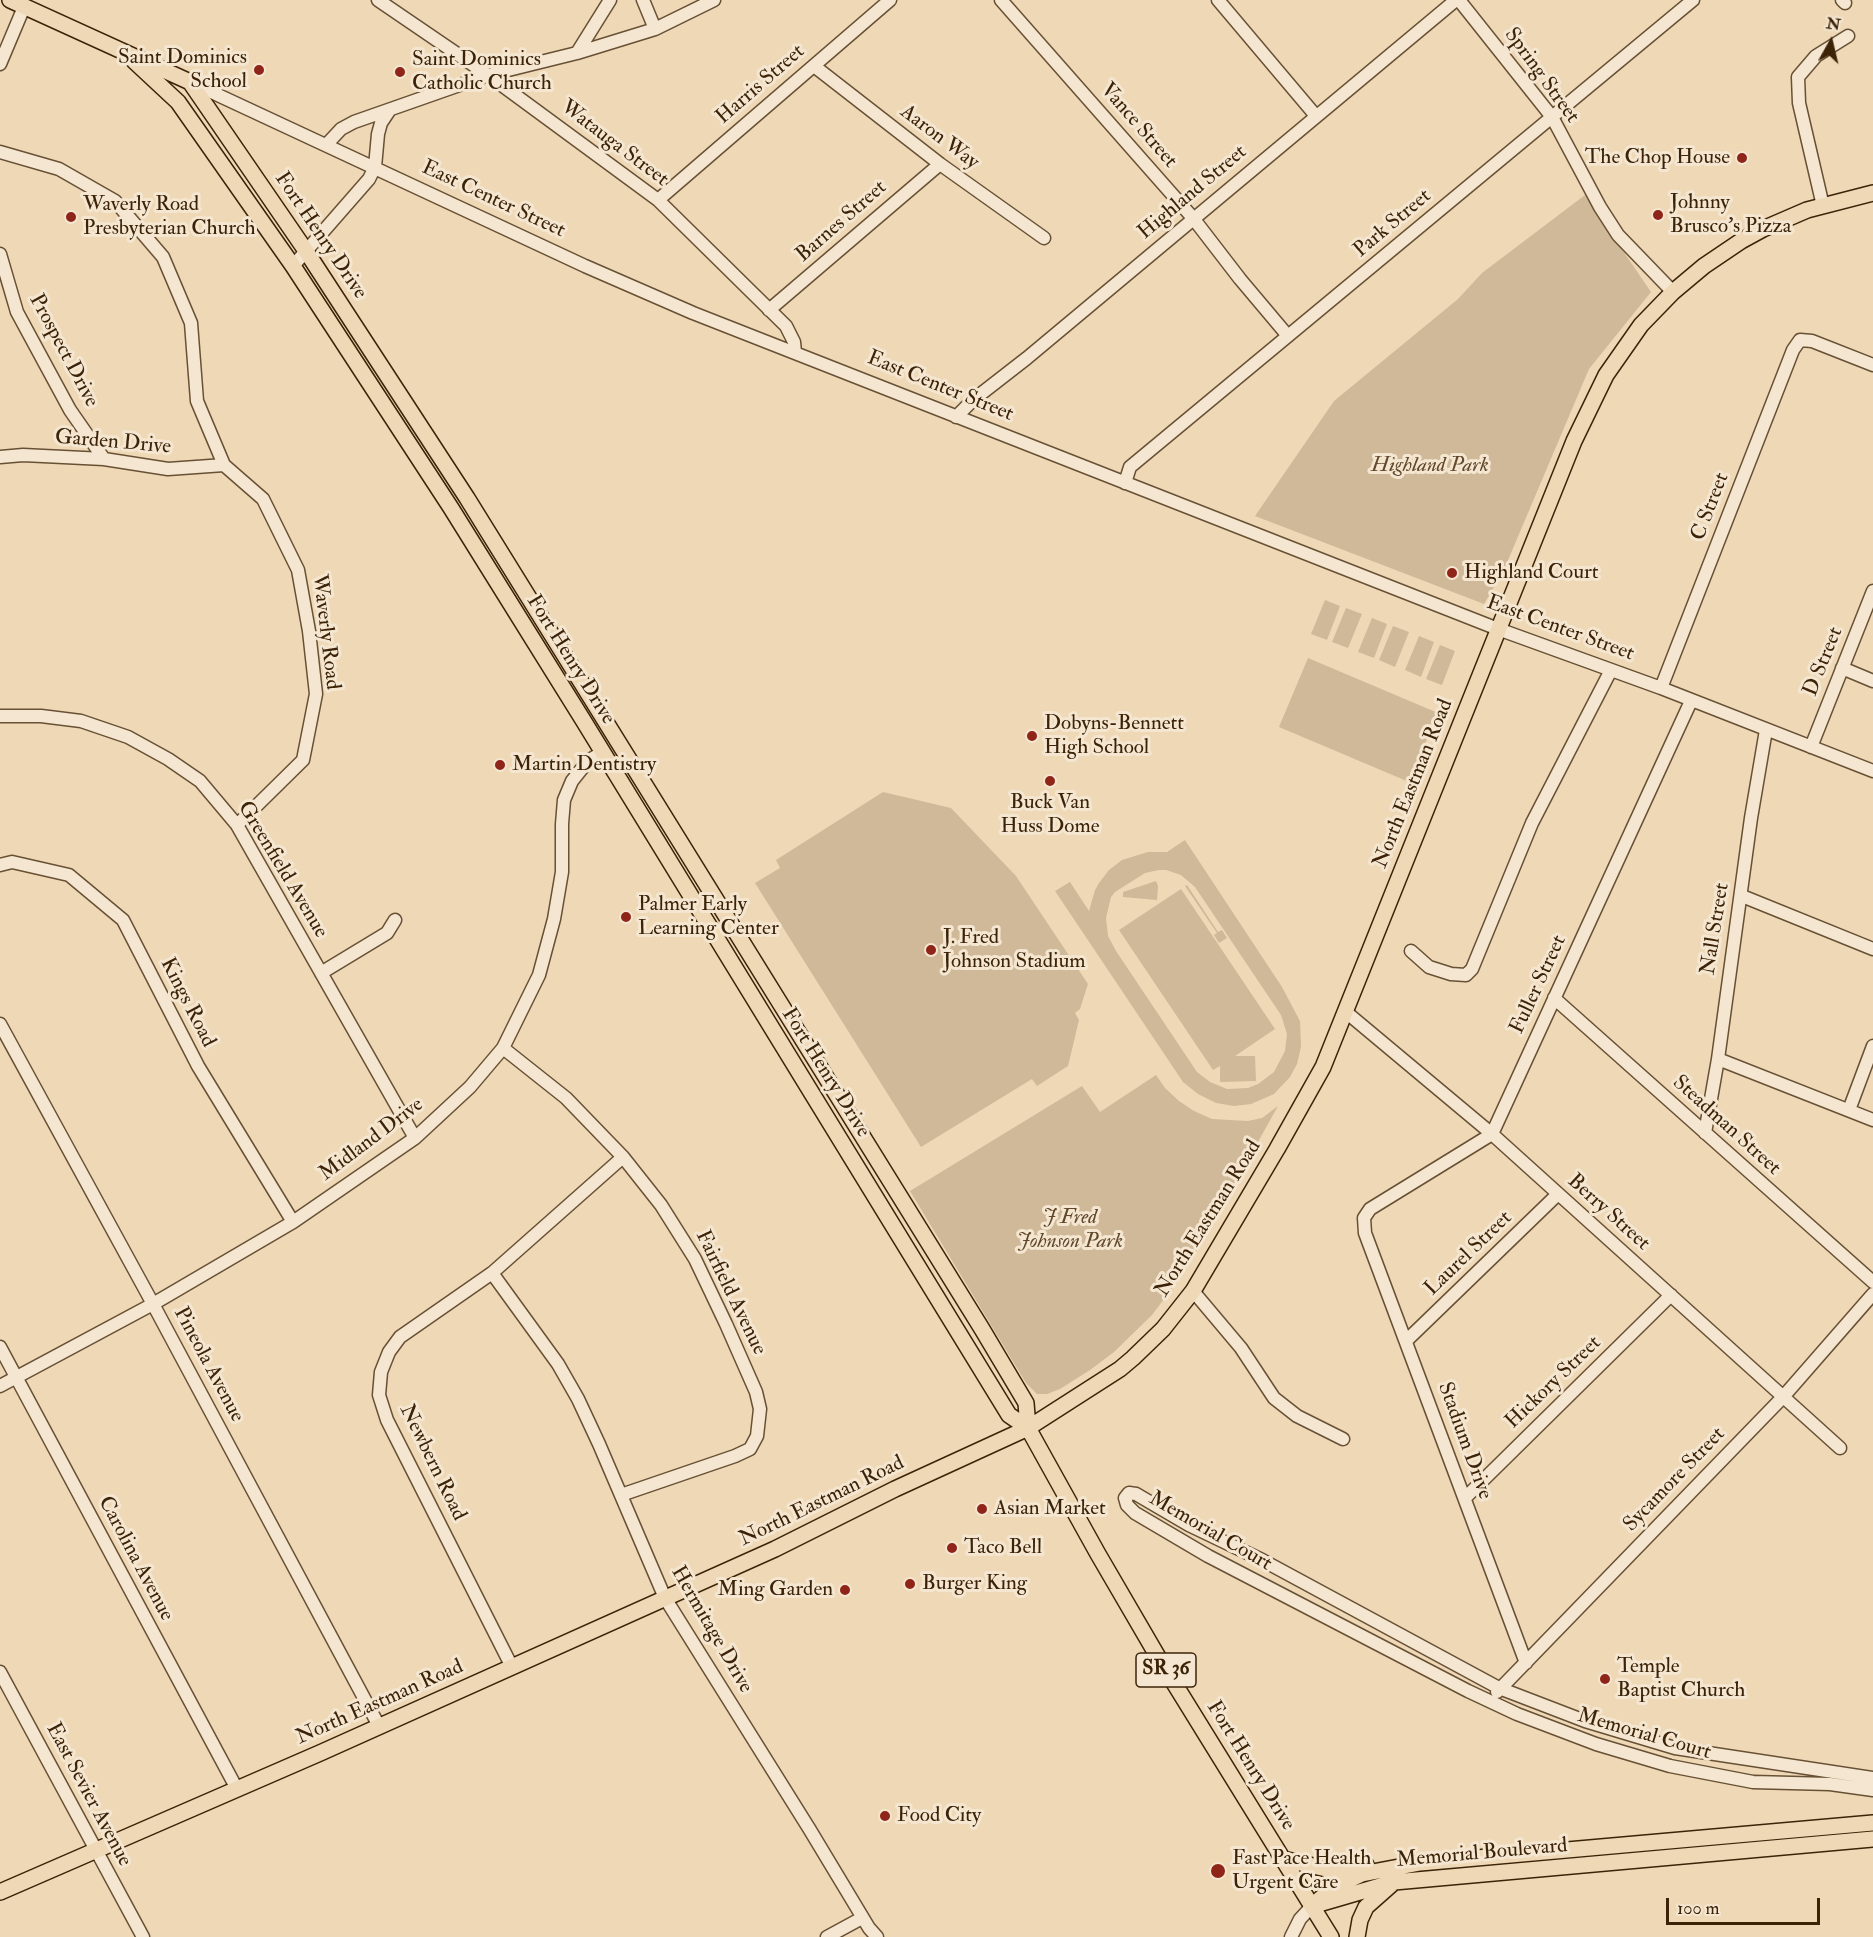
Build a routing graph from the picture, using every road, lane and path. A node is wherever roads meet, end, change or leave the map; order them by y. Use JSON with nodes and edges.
{"nodes":[{"id":1,"x":378,"y":0,"type":"edge"},
{"id":2,"x":610,"y":0,"type":"edge"},
{"id":3,"x":643,"y":0,"type":"edge"},
{"id":4,"x":714,"y":0,"type":"edge"},
{"id":5,"x":890,"y":0,"type":"edge"},
{"id":6,"x":1001,"y":0,"type":"edge"},
{"id":7,"x":1218,"y":0,"type":"edge"},
{"id":8,"x":1458,"y":0,"type":"edge"},
{"id":9,"x":1693,"y":0,"type":"edge"},
{"id":10,"x":17,"y":3,"type":"edge"},
{"id":11,"x":655,"y":29,"type":"junction"},
{"id":12,"x":1848,"y":36,"type":"dead end"},
{"id":13,"x":126,"y":53,"type":"junction"},
{"id":14,"x":578,"y":53,"type":"junction"},
{"id":15,"x":0,"y":64,"type":"edge"},
{"id":16,"x":814,"y":66,"type":"junction"},
{"id":17,"x":488,"y":75,"type":"junction"},
{"id":18,"x":190,"y":82,"type":"junction"},
{"id":19,"x":389,"y":111,"type":"junction"},
{"id":20,"x":1316,"y":116,"type":"junction"},
{"id":21,"x":1552,"y":117,"type":"junction"},
{"id":22,"x":202,"y":136,"type":"junction"},
{"id":23,"x":327,"y":144,"type":"junction"},
{"id":24,"x":0,"y":152,"type":"edge"},
{"id":25,"x":940,"y":164,"type":"junction"},
{"id":26,"x":375,"y":167,"type":"junction"},
{"id":27,"x":249,"y":168,"type":"junction"},
{"id":28,"x":1873,"y":193,"type":"edge"},
{"id":29,"x":658,"y":200,"type":"junction"},
{"id":30,"x":1823,"y":206,"type":"junction"},
{"id":31,"x":1193,"y":218,"type":"junction"},
{"id":32,"x":1044,"y":238,"type":"dead end"},
{"id":33,"x":306,"y":251,"type":"junction"},
{"id":34,"x":0,"y":254,"type":"edge"},
{"id":35,"x":293,"y":266,"type":"junction"},
{"id":36,"x":1673,"y":292,"type":"junction"},
{"id":37,"x":769,"y":310,"type":"junction"},
{"id":38,"x":1288,"y":336,"type":"junction"},
{"id":39,"x":795,"y":352,"type":"junction"},
{"id":40,"x":1873,"y":365,"type":"edge"},
{"id":41,"x":956,"y":417,"type":"junction"},
{"id":42,"x":0,"y":457,"type":"edge"},
{"id":43,"x":104,"y":459,"type":"junction"},
{"id":44,"x":224,"y":465,"type":"junction"},
{"id":45,"x":1125,"y":483,"type":"junction"},
{"id":46,"x":1873,"y":591,"type":"edge"},
{"id":47,"x":1498,"y":629,"type":"junction"},
{"id":48,"x":1842,"y":668,"type":"junction"},
{"id":49,"x":1611,"y":670,"type":"junction"},
{"id":50,"x":1873,"y":681,"type":"edge"},
{"id":51,"x":1661,"y":688,"type":"junction"},
{"id":52,"x":1691,"y":701,"type":"junction"},
{"id":53,"x":0,"y":716,"type":"edge"},
{"id":54,"x":1766,"y":730,"type":"junction"},
{"id":55,"x":1811,"y":747,"type":"junction"},
{"id":56,"x":603,"y":752,"type":"junction"},
{"id":57,"x":1873,"y":771,"type":"edge"},
{"id":58,"x":237,"y":825,"type":"junction"},
{"id":59,"x":0,"y":865,"type":"edge"},
{"id":60,"x":1742,"y":896,"type":"junction"},
{"id":61,"x":395,"y":920,"type":"dead end"},
{"id":62,"x":1873,"y":950,"type":"edge"},
{"id":63,"x":1411,"y":951,"type":"dead end"},
{"id":64,"x":321,"y":973,"type":"junction"},
{"id":65,"x":1554,"y":998,"type":"junction"},
{"id":66,"x":1346,"y":1012,"type":"junction"},
{"id":67,"x":0,"y":1024,"type":"edge"},
{"id":68,"x":1873,"y":1046,"type":"edge"},
{"id":69,"x":502,"y":1048,"type":"junction"},
{"id":70,"x":1718,"y":1059,"type":"junction"},
{"id":71,"x":1849,"y":1110,"type":"junction"},
{"id":72,"x":1873,"y":1120,"type":"edge"},
{"id":73,"x":1705,"y":1133,"type":"junction"},
{"id":74,"x":1492,"y":1134,"type":"junction"},
{"id":75,"x":415,"y":1138,"type":"junction"},
{"id":76,"x":623,"y":1157,"type":"junction"},
{"id":77,"x":1558,"y":1194,"type":"junction"},
{"id":78,"x":293,"y":1222,"type":"junction"},
{"id":79,"x":492,"y":1273,"type":"junction"},
{"id":80,"x":1873,"y":1282,"type":"edge"},
{"id":81,"x":1193,"y":1292,"type":"junction"},
{"id":82,"x":1873,"y":1294,"type":"edge"},
{"id":83,"x":1671,"y":1295,"type":"junction"},
{"id":84,"x":153,"y":1304,"type":"junction"},
{"id":85,"x":1406,"y":1341,"type":"junction"},
{"id":86,"x":0,"y":1347,"type":"edge"},
{"id":87,"x":15,"y":1377,"type":"junction"},
{"id":88,"x":0,"y":1386,"type":"edge"},
{"id":89,"x":1783,"y":1397,"type":"junction"},
{"id":90,"x":1028,"y":1428,"type":"junction"},
{"id":91,"x":1343,"y":1439,"type":"dead end"},
{"id":92,"x":1840,"y":1448,"type":"dead end"},
{"id":93,"x":621,"y":1495,"type":"junction"},
{"id":94,"x":1465,"y":1498,"type":"junction"},
{"id":95,"x":1262,"y":1560,"type":"junction"},
{"id":96,"x":1252,"y":1579,"type":"junction"},
{"id":97,"x":665,"y":1598,"type":"junction"},
{"id":98,"x":1526,"y":1663,"type":"junction"},
{"id":99,"x":512,"y":1667,"type":"junction"},
{"id":100,"x":0,"y":1672,"type":"edge"},
{"id":101,"x":1499,"y":1688,"type":"junction"},
{"id":102,"x":1491,"y":1702,"type":"junction"},
{"id":103,"x":379,"y":1726,"type":"junction"},
{"id":104,"x":1676,"y":1748,"type":"junction"},
{"id":105,"x":1670,"y":1766,"type":"junction"},
{"id":106,"x":1873,"y":1778,"type":"edge"},
{"id":107,"x":237,"y":1789,"type":"junction"},
{"id":108,"x":1873,"y":1790,"type":"edge"},
{"id":109,"x":1873,"y":1823,"type":"edge"},
{"id":110,"x":1735,"y":1834,"type":"junction"},
{"id":111,"x":1873,"y":1839,"type":"edge"},
{"id":112,"x":96,"y":1850,"type":"junction"},
{"id":113,"x":1738,"y":1853,"type":"junction"},
{"id":114,"x":1283,"y":1859,"type":"junction"},
{"id":115,"x":1420,"y":1863,"type":"junction"},
{"id":116,"x":1394,"y":1882,"type":"junction"},
{"id":117,"x":0,"y":1892,"type":"edge"},
{"id":118,"x":1312,"y":1906,"type":"junction"},
{"id":119,"x":862,"y":1917,"type":"junction"},
{"id":120,"x":142,"y":1937,"type":"edge"},
{"id":121,"x":827,"y":1937,"type":"edge"},
{"id":122,"x":877,"y":1937,"type":"edge"},
{"id":123,"x":1291,"y":1937,"type":"edge"},
{"id":124,"x":1331,"y":1937,"type":"edge"},
{"id":125,"x":1357,"y":1937,"type":"edge"}],
"edges":[{"from":1,"to":17,"type":"street","name":"Watauga Street"},
{"from":2,"to":14,"type":"street"},
{"from":3,"to":11,"type":"street"},
{"from":4,"to":11,"type":"street"},
{"from":5,"to":16,"type":"street","name":"Harris Street"},
{"from":6,"to":31,"type":"street","name":"Vance Street"},
{"from":7,"to":20,"type":"street"},
{"from":8,"to":20,"type":"street","name":"Highland Street"},
{"from":8,"to":21,"type":"street","name":"Spring Street"},
{"from":9,"to":21,"type":"street","name":"Park Street"},
{"from":10,"to":13,"type":"main road","name":"East Center Street"},
{"from":10,"to":15,"type":"street"},
{"from":11,"to":14,"type":"street"},
{"from":12,"to":30,"type":"street"},
{"from":13,"to":18,"type":"main road","name":"East Center Street"},
{"from":13,"to":22,"type":"main road","name":"Fort Henry Drive","number":"SR 36"},
{"from":14,"to":17,"type":"street"},
{"from":16,"to":25,"type":"street","name":"Aaron Way"},
{"from":16,"to":29,"type":"street","name":"Harris Street"},
{"from":17,"to":19,"type":"street"},
{"from":17,"to":29,"type":"street","name":"Watauga Street"},
{"from":18,"to":23,"type":"street","name":"East Center Street"},
{"from":18,"to":27,"type":"main road","name":"Fort Henry Drive","number":"SR 36"},
{"from":19,"to":23,"type":"street"},
{"from":19,"to":26,"type":"street"},
{"from":20,"to":31,"type":"street","name":"Highland Street"},
{"from":21,"to":36,"type":"street","name":"Spring Street"},
{"from":21,"to":38,"type":"street","name":"Park Street"},
{"from":22,"to":27,"type":"main road"},
{"from":22,"to":35,"type":"main road","name":"Fort Henry Drive","number":"SR 36"},
{"from":23,"to":26,"type":"street","name":"East Center Street"},
{"from":24,"to":44,"type":"street","name":"Waverly Road"},
{"from":25,"to":32,"type":"street","name":"Aaron Way"},
{"from":25,"to":37,"type":"street","name":"Barnes Street"},
{"from":26,"to":33,"type":"street"},
{"from":26,"to":39,"type":"street","name":"East Center Street"},
{"from":27,"to":33,"type":"main road","name":"Fort Henry Drive","number":"SR 36"},
{"from":28,"to":30,"type":"main road","name":"North Eastman Road"},
{"from":29,"to":37,"type":"street","name":"Watauga Street"},
{"from":30,"to":36,"type":"main road","name":"North Eastman Road"},
{"from":31,"to":38,"type":"street","name":"Vance Street"},
{"from":31,"to":41,"type":"street","name":"Highland Street"},
{"from":33,"to":35,"type":"street"},
{"from":33,"to":90,"type":"main road","name":"Fort Henry Drive","number":"SR 36"},
{"from":34,"to":43,"type":"street","name":"Prospect Drive"},
{"from":35,"to":56,"type":"main road","name":"Fort Henry Drive","number":"SR 36"},
{"from":36,"to":47,"type":"main road","name":"North Eastman Road"},
{"from":37,"to":39,"type":"street","name":"Watauga Street"},
{"from":38,"to":45,"type":"street","name":"Park Street"},
{"from":39,"to":41,"type":"street","name":"East Center Street"},
{"from":40,"to":51,"type":"street","name":"C Street"},
{"from":41,"to":45,"type":"street","name":"East Center Street"},
{"from":42,"to":43,"type":"street","name":"Garden Drive"},
{"from":43,"to":44,"type":"street","name":"Garden Drive"},
{"from":44,"to":58,"type":"street","name":"Waverly Road"},
{"from":45,"to":47,"type":"street","name":"East Center Street"},
{"from":46,"to":48,"type":"street","name":"D Street"},
{"from":47,"to":49,"type":"street","name":"East Center Street"},
{"from":47,"to":66,"type":"main road","name":"North Eastman Road"},
{"from":48,"to":50,"type":"street"},
{"from":48,"to":55,"type":"street","name":"D Street"},
{"from":49,"to":51,"type":"street","name":"East Center Street"},
{"from":49,"to":63,"type":"street"},
{"from":51,"to":52,"type":"street","name":"East Center Street"},
{"from":52,"to":54,"type":"street","name":"East Center Street"},
{"from":52,"to":65,"type":"street","name":"Fuller Street"},
{"from":53,"to":58,"type":"street","name":"Greenfield Avenue"},
{"from":54,"to":55,"type":"street","name":"East Center Street"},
{"from":54,"to":60,"type":"street","name":"Nall Street"},
{"from":55,"to":57,"type":"street","name":"East Center Street"},
{"from":56,"to":69,"type":"street","name":"Midland Drive"},
{"from":56,"to":90,"type":"main road","name":"Fort Henry Drive","number":"SR 36"},
{"from":58,"to":64,"type":"street","name":"Greenfield Avenue"},
{"from":59,"to":78,"type":"street","name":"Kings Road"},
{"from":60,"to":62,"type":"street"},
{"from":60,"to":70,"type":"street","name":"Nall Street"},
{"from":61,"to":64,"type":"street"},
{"from":64,"to":75,"type":"street","name":"Greenfield Avenue"},
{"from":65,"to":73,"type":"street","name":"Steadman Street"},
{"from":65,"to":74,"type":"street","name":"Fuller Street"},
{"from":66,"to":74,"type":"street","name":"Berry Street"},
{"from":66,"to":81,"type":"main road","name":"North Eastman Road"},
{"from":67,"to":84,"type":"street","name":"Pineola Avenue"},
{"from":68,"to":71,"type":"street"},
{"from":69,"to":75,"type":"street","name":"Midland Drive"},
{"from":69,"to":76,"type":"street","name":"Fairfield Avenue"},
{"from":70,"to":71,"type":"street"},
{"from":70,"to":73,"type":"street","name":"Nall Street"},
{"from":71,"to":72,"type":"street"},
{"from":73,"to":80,"type":"street","name":"Steadman Street"},
{"from":74,"to":77,"type":"street","name":"Berry Street"},
{"from":74,"to":85,"type":"street","name":"Stadium Drive"},
{"from":75,"to":78,"type":"street","name":"Midland Drive"},
{"from":76,"to":79,"type":"street","name":"Newbern Road"},
{"from":76,"to":93,"type":"street","name":"Fairfield Avenue"},
{"from":77,"to":83,"type":"street","name":"Berry Street"},
{"from":77,"to":85,"type":"street","name":"Laurel Street"},
{"from":78,"to":84,"type":"street","name":"Midland Drive"},
{"from":79,"to":93,"type":"street","name":"Hermitage Drive"},
{"from":79,"to":99,"type":"street","name":"Newbern Road"},
{"from":81,"to":90,"type":"main road","name":"North Eastman Road"},
{"from":81,"to":91,"type":"street"},
{"from":82,"to":89,"type":"street","name":"Sycamore Street"},
{"from":83,"to":89,"type":"street","name":"Berry Street"},
{"from":83,"to":94,"type":"street","name":"Hickory Street"},
{"from":84,"to":87,"type":"street","name":"Midland Drive"},
{"from":84,"to":103,"type":"street","name":"Pineola Avenue"},
{"from":85,"to":94,"type":"street","name":"Stadium Drive"},
{"from":86,"to":87,"type":"street","name":"Carolina Avenue"},
{"from":87,"to":88,"type":"street","name":"Midland Drive"},
{"from":87,"to":107,"type":"street","name":"Carolina Avenue"},
{"from":89,"to":92,"type":"street","name":"Berry Street"},
{"from":89,"to":98,"type":"street","name":"Sycamore Street"},
{"from":90,"to":97,"type":"main road","name":"North Eastman Road"},
{"from":90,"to":114,"type":"main road","name":"Fort Henry Drive","number":"SR 36"},
{"from":93,"to":97,"type":"street","name":"Hermitage Drive"},
{"from":94,"to":98,"type":"street","name":"Stadium Drive"},
{"from":95,"to":96,"type":"street"},
{"from":95,"to":96,"type":"street","name":"Memorial Court"},
{"from":95,"to":101,"type":"street","name":"Memorial Court"},
{"from":96,"to":102,"type":"street","name":"Memorial Court"},
{"from":97,"to":99,"type":"main road","name":"North Eastman Road"},
{"from":97,"to":119,"type":"street","name":"Hermitage Drive"},
{"from":98,"to":101,"type":"street","name":"Sycamore Street"},
{"from":99,"to":103,"type":"main road","name":"North Eastman Road"},
{"from":100,"to":112,"type":"street","name":"East Sevier Avenue"},
{"from":101,"to":102,"type":"street","name":"Sycamore Street"},
{"from":101,"to":104,"type":"street","name":"Memorial Court"},
{"from":102,"to":105,"type":"street","name":"Memorial Court"},
{"from":103,"to":107,"type":"main road","name":"North Eastman Road"},
{"from":104,"to":105,"type":"street"},
{"from":104,"to":106,"type":"street","name":"Memorial Court"},
{"from":105,"to":108,"type":"street","name":"Memorial Court"},
{"from":107,"to":112,"type":"main road","name":"North Eastman Road"},
{"from":109,"to":110,"type":"main road","name":"Memorial Boulevard"},
{"from":110,"to":113,"type":"main road"},
{"from":110,"to":115,"type":"main road","name":"Memorial Boulevard"},
{"from":111,"to":113,"type":"main road","name":"Memorial Boulevard"},
{"from":112,"to":117,"type":"main road","name":"North Eastman Road"},
{"from":112,"to":120,"type":"street","name":"East Sevier Avenue"},
{"from":113,"to":116,"type":"main road","name":"Memorial Boulevard"},
{"from":114,"to":115,"type":"main road"},
{"from":114,"to":118,"type":"main road","name":"Fort Henry Drive","number":"SR 36"},
{"from":115,"to":118,"type":"main road","name":"Memorial Boulevard"},
{"from":116,"to":118,"type":"main road","name":"Memorial Boulevard"},
{"from":116,"to":125,"type":"main road"},
{"from":118,"to":123,"type":"street"},
{"from":118,"to":124,"type":"main road","name":"Fort Henry Drive","number":"SR 36"},
{"from":119,"to":121,"type":"street"},
{"from":119,"to":122,"type":"street","name":"Hermitage Drive"}]}
